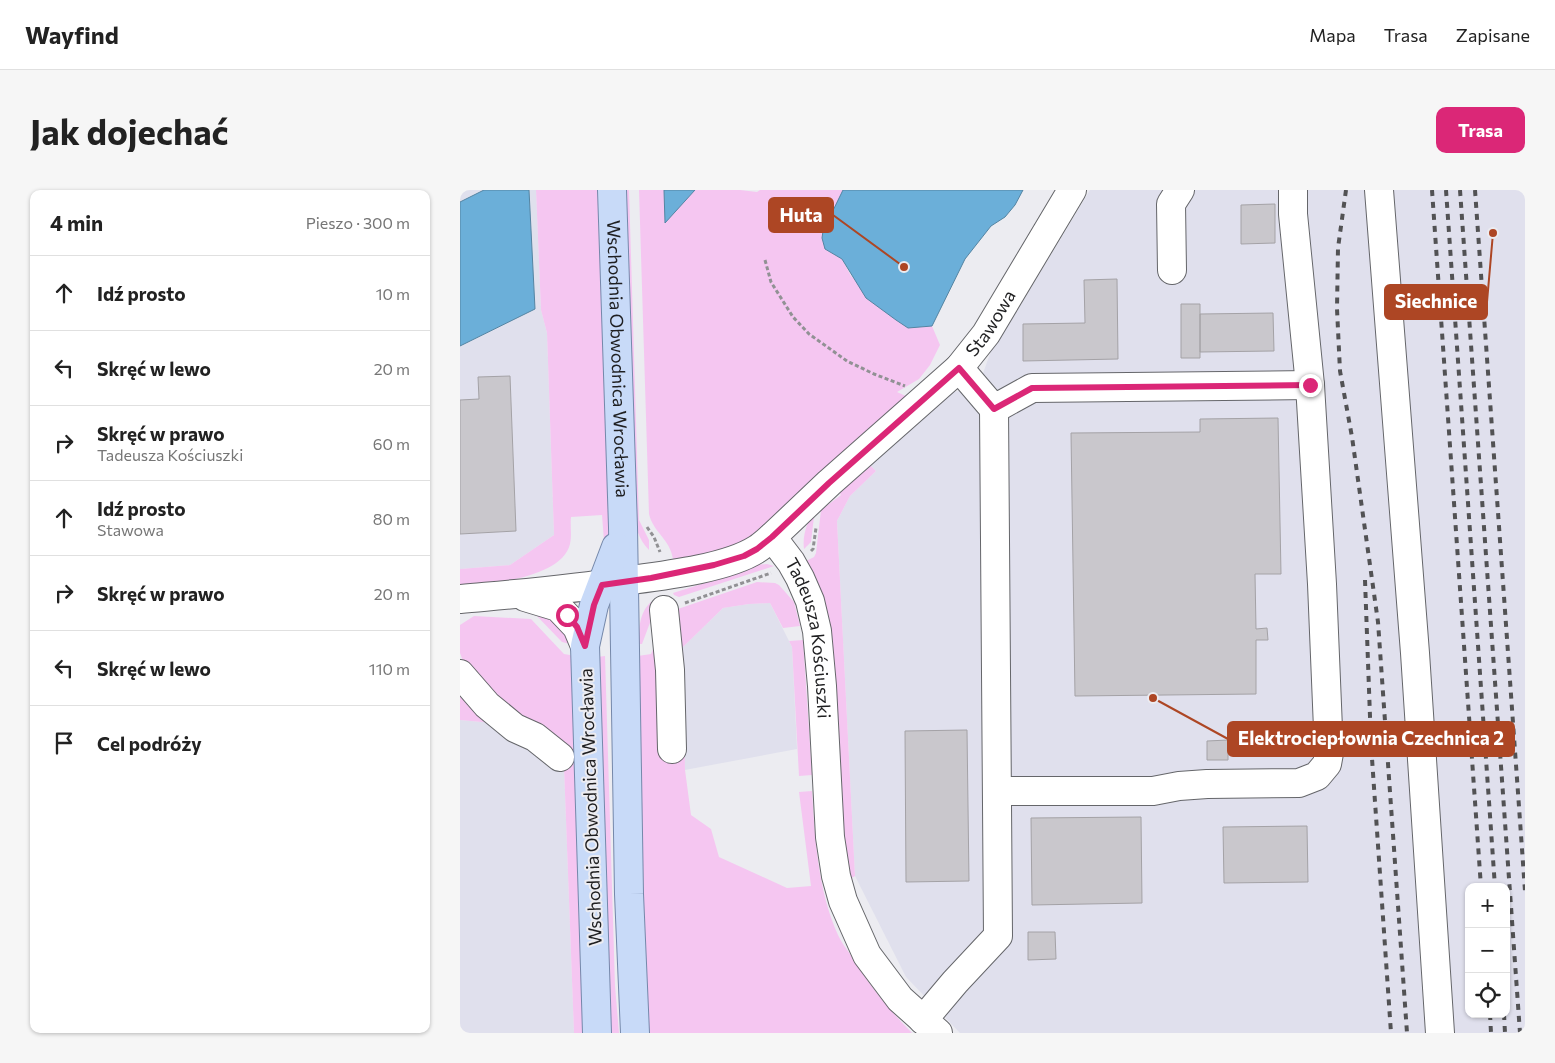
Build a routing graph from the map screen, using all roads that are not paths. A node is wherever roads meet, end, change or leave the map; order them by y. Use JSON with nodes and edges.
{"nodes":[{"id":1,"x":612,"y":190,"type":"edge"},
{"id":2,"x":1072,"y":190,"type":"edge"},
{"id":3,"x":1180,"y":190,"type":"edge"},
{"id":4,"x":1294,"y":190,"type":"edge"},
{"id":5,"x":1379,"y":190,"type":"edge"},
{"id":6,"x":1172,"y":270,"type":"dead end"},
{"id":7,"x":959,"y":368,"type":"junction"},
{"id":8,"x":1310,"y":385,"type":"junction"},
{"id":9,"x":994,"y":409,"type":"junction"},
{"id":10,"x":772,"y":537,"type":"junction"},
{"id":11,"x":613,"y":583,"type":"junction"},
{"id":12,"x":516,"y":594,"type":"junction"},
{"id":13,"x":460,"y":599,"type":"edge"},
{"id":14,"x":664,"y":610,"type":"dead end"},
{"id":15,"x":585,"y":646,"type":"junction"},
{"id":16,"x":460,"y":674,"type":"edge"},
{"id":17,"x":672,"y":749,"type":"dead end"},
{"id":18,"x":560,"y":757,"type":"dead end"},
{"id":19,"x":997,"y":791,"type":"junction"},
{"id":20,"x":931,"y":1026,"type":"edge"},
{"id":21,"x":597,"y":1033,"type":"edge"},
{"id":22,"x":635,"y":1033,"type":"edge"},
{"id":23,"x":1440,"y":1033,"type":"edge"}],
"edges":[{"from":1,"to":11,"type":"main road","name":"Wschodnia Obwodnica Wrocławia"},
{"from":2,"to":7,"type":"street","name":"Stawowa"},
{"from":3,"to":6,"type":"street"},
{"from":4,"to":8,"type":"street"},
{"from":5,"to":23,"type":"street"},
{"from":7,"to":9,"type":"street"},
{"from":7,"to":10,"type":"street","name":"Stawowa"},
{"from":8,"to":9,"type":"street"},
{"from":8,"to":19,"type":"street"},
{"from":9,"to":19,"type":"street"},
{"from":10,"to":11,"type":"street","name":"Tadeusza Kościuszki"},
{"from":10,"to":20,"type":"street","name":"Tadeusza Kościuszki"},
{"from":11,"to":12,"type":"street","name":"Tadeusza Kościuszki"},
{"from":11,"to":15,"type":"main road","name":"Wschodnia Obwodnica Wrocławia"},
{"from":11,"to":22,"type":"main road","name":"Wschodnia Obwodnica Wrocławia"},
{"from":12,"to":13,"type":"street","name":"Tadeusza Kościuszki"},
{"from":12,"to":15,"type":"street"},
{"from":14,"to":17,"type":"street"},
{"from":15,"to":21,"type":"main road","name":"Wschodnia Obwodnica Wrocławia"},
{"from":16,"to":18,"type":"street"},
{"from":19,"to":20,"type":"street"}]}
